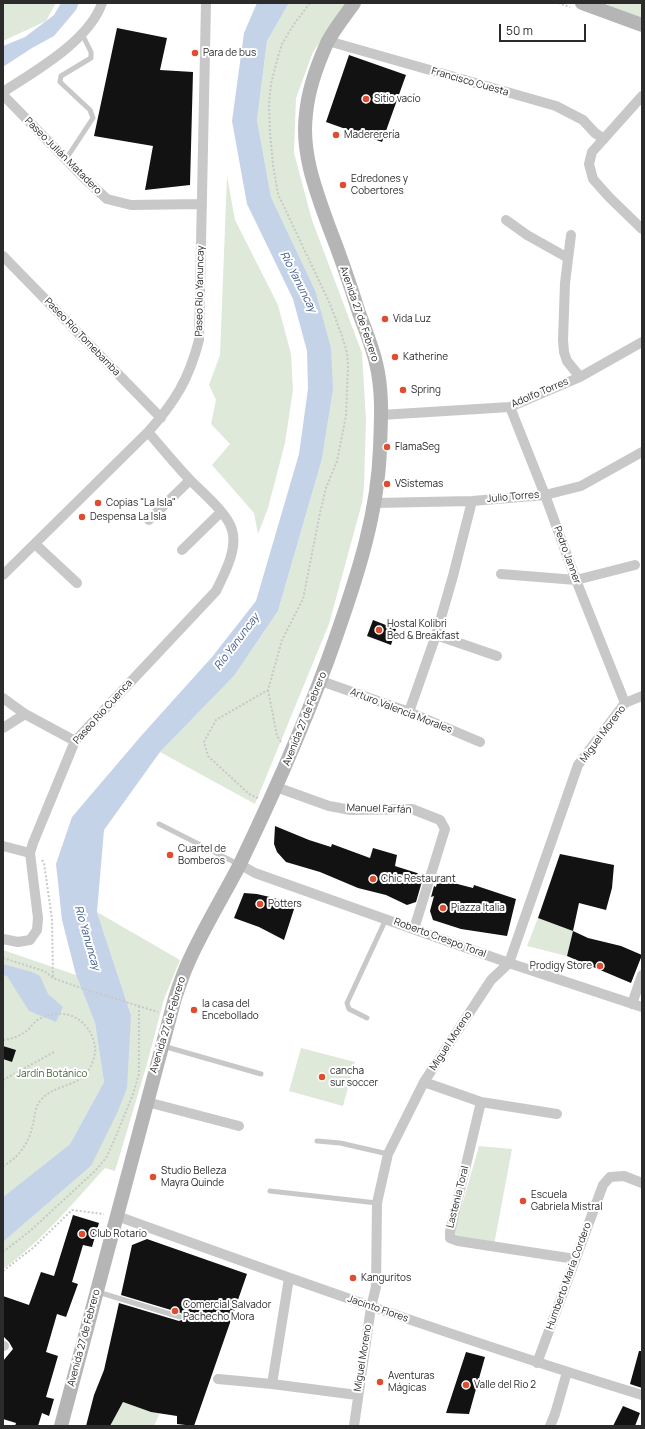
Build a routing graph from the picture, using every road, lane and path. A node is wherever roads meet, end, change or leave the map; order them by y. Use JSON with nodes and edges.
{"nodes":[{"id":1,"x":102,"y":3,"type":"edge"},
{"id":2,"x":206,"y":3,"type":"edge"},
{"id":3,"x":310,"y":3,"type":"edge"},
{"id":4,"x":354,"y":3,"type":"edge"},
{"id":5,"x":582,"y":3,"type":"edge"},
{"id":6,"x":642,"y":25,"type":"edge"},
{"id":7,"x":81,"y":33,"type":"junction"},
{"id":8,"x":328,"y":41,"type":"junction"},
{"id":9,"x":3,"y":94,"type":"edge"},
{"id":10,"x":642,"y":96,"type":"edge"},
{"id":11,"x":604,"y":139,"type":"junction"},
{"id":12,"x":66,"y":159,"type":"junction"},
{"id":13,"x":202,"y":204,"type":"junction"},
{"id":14,"x":506,"y":220,"type":"dead end"},
{"id":15,"x":642,"y":229,"type":"edge"},
{"id":16,"x":571,"y":235,"type":"dead end"},
{"id":17,"x":3,"y":256,"type":"edge"},
{"id":18,"x":568,"y":258,"type":"junction"},
{"id":19,"x":642,"y":342,"type":"edge"},
{"id":20,"x":580,"y":377,"type":"junction"},
{"id":21,"x":510,"y":407,"type":"junction"},
{"id":22,"x":381,"y":415,"type":"junction"},
{"id":23,"x":161,"y":418,"type":"junction"},
{"id":24,"x":148,"y":432,"type":"junction"},
{"id":25,"x":642,"y":452,"type":"edge"},
{"id":26,"x":190,"y":480,"type":"junction"},
{"id":27,"x":546,"y":495,"type":"junction"},
{"id":28,"x":472,"y":501,"type":"junction"},
{"id":29,"x":375,"y":503,"type":"junction"},
{"id":30,"x":221,"y":512,"type":"junction"},
{"id":31,"x":149,"y":520,"type":"dead end"},
{"id":32,"x":35,"y":544,"type":"junction"},
{"id":33,"x":182,"y":550,"type":"dead end"},
{"id":34,"x":635,"y":565,"type":"dead end"},
{"id":35,"x":501,"y":574,"type":"dead end"},
{"id":36,"x":3,"y":575,"type":"edge"},
{"id":37,"x":576,"y":580,"type":"junction"},
{"id":38,"x":77,"y":583,"type":"dead end"},
{"id":39,"x":436,"y":635,"type":"junction"},
{"id":40,"x":497,"y":656,"type":"dead end"},
{"id":41,"x":321,"y":681,"type":"junction"},
{"id":42,"x":268,"y":690,"type":"junction"},
{"id":43,"x":642,"y":696,"type":"edge"},
{"id":44,"x":3,"y":698,"type":"edge"},
{"id":45,"x":624,"y":703,"type":"junction"},
{"id":46,"x":409,"y":712,"type":"junction"},
{"id":47,"x":25,"y":714,"type":"junction"},
{"id":48,"x":3,"y":728,"type":"edge"},
{"id":49,"x":75,"y":741,"type":"junction"},
{"id":50,"x":281,"y":742,"type":"dead end"},
{"id":51,"x":480,"y":742,"type":"dead end"},
{"id":52,"x":276,"y":787,"type":"junction"},
{"id":53,"x":261,"y":800,"type":"dead end"},
{"id":54,"x":159,"y":824,"type":"dead end"},
{"id":55,"x":3,"y":846,"type":"edge"},
{"id":56,"x":30,"y":853,"type":"junction"},
{"id":57,"x":239,"y":864,"type":"junction"},
{"id":58,"x":386,"y":919,"type":"junction"},
{"id":59,"x":414,"y":928,"type":"junction"},
{"id":60,"x":3,"y":939,"type":"edge"},
{"id":61,"x":3,"y":958,"type":"edge"},
{"id":62,"x":509,"y":963,"type":"junction"},
{"id":63,"x":642,"y":975,"type":"edge"},
{"id":64,"x":632,"y":1004,"type":"junction"},
{"id":65,"x":140,"y":1006,"type":"junction"},
{"id":66,"x":642,"y":1007,"type":"edge"},
{"id":67,"x":170,"y":1016,"type":"junction"},
{"id":68,"x":367,"y":1018,"type":"dead end"},
{"id":69,"x":3,"y":1040,"type":"edge"},
{"id":70,"x":161,"y":1045,"type":"junction"},
{"id":71,"x":54,"y":1052,"type":"dead end"},
{"id":72,"x":261,"y":1074,"type":"dead end"},
{"id":73,"x":3,"y":1080,"type":"edge"},
{"id":74,"x":424,"y":1082,"type":"junction"},
{"id":75,"x":146,"y":1102,"type":"junction"},
{"id":76,"x":481,"y":1102,"type":"junction"},
{"id":77,"x":557,"y":1114,"type":"dead end"},
{"id":78,"x":239,"y":1126,"type":"dead end"},
{"id":79,"x":317,"y":1141,"type":"dead end"},
{"id":80,"x":388,"y":1154,"type":"junction"},
{"id":81,"x":3,"y":1166,"type":"edge"},
{"id":82,"x":642,"y":1182,"type":"edge"},
{"id":83,"x":270,"y":1191,"type":"dead end"},
{"id":84,"x":377,"y":1203,"type":"junction"},
{"id":85,"x":117,"y":1216,"type":"junction"},
{"id":86,"x":3,"y":1252,"type":"edge"},
{"id":87,"x":575,"y":1259,"type":"junction"},
{"id":88,"x":3,"y":1272,"type":"edge"},
{"id":89,"x":289,"y":1278,"type":"junction"},
{"id":90,"x":97,"y":1291,"type":"junction"},
{"id":91,"x":371,"y":1307,"type":"junction"},
{"id":92,"x":180,"y":1317,"type":"dead end"},
{"id":93,"x":537,"y":1363,"type":"junction"},
{"id":94,"x":567,"y":1372,"type":"junction"},
{"id":95,"x":218,"y":1379,"type":"dead end"},
{"id":96,"x":272,"y":1384,"type":"junction"},
{"id":97,"x":357,"y":1395,"type":"junction"},
{"id":98,"x":642,"y":1395,"type":"edge"},
{"id":99,"x":61,"y":1426,"type":"edge"},
{"id":100,"x":354,"y":1426,"type":"edge"},
{"id":101,"x":550,"y":1426,"type":"edge"}],
"edges":[{"from":1,"to":7,"type":"street"},
{"from":2,"to":13,"type":"street","name":"Paseo Río Yanuncay"},
{"from":3,"to":42,"type":"path"},
{"from":4,"to":8,"type":"street","name":"Avenida 27 de Febrero"},
{"from":5,"to":6,"type":"street"},
{"from":7,"to":9,"type":"street"},
{"from":7,"to":12,"type":"lane"},
{"from":8,"to":11,"type":"street","name":"Francisco Cuesta"},
{"from":8,"to":22,"type":"street","name":"Avenida 27 de Febrero"},
{"from":9,"to":12,"type":"street","name":"Paseo Julián Matadero"},
{"from":10,"to":11,"type":"street"},
{"from":11,"to":15,"type":"street"},
{"from":12,"to":13,"type":"street","name":"Paseo Julián Matadero"},
{"from":13,"to":23,"type":"street","name":"Paseo Río Yanuncay"},
{"from":14,"to":18,"type":"street"},
{"from":16,"to":18,"type":"street"},
{"from":17,"to":23,"type":"street","name":"Paseo Río Tomebamba"},
{"from":18,"to":20,"type":"street"},
{"from":19,"to":20,"type":"street","name":"Adolfo Torres"},
{"from":20,"to":21,"type":"street","name":"Adolfo Torres"},
{"from":21,"to":22,"type":"street","name":"Adolfo Torres"},
{"from":21,"to":27,"type":"street","name":"Pedro Janner"},
{"from":22,"to":29,"type":"street","name":"Avenida 27 de Febrero"},
{"from":23,"to":24,"type":"street","name":"Paseo Río Yanuncay"},
{"from":24,"to":26,"type":"street"},
{"from":24,"to":32,"type":"street","name":"Paseo Río Yanuncay"},
{"from":25,"to":27,"type":"street","name":"Julio Torres"},
{"from":26,"to":30,"type":"street"},
{"from":26,"to":31,"type":"street"},
{"from":27,"to":28,"type":"street","name":"Julio Torres"},
{"from":27,"to":37,"type":"street","name":"Pedro Janner"},
{"from":28,"to":29,"type":"street","name":"Julio Torres"},
{"from":28,"to":39,"type":"street"},
{"from":29,"to":41,"type":"street","name":"Avenida 27 de Febrero"},
{"from":30,"to":33,"type":"street"},
{"from":30,"to":49,"type":"street","name":"Paseo Río Cuenca"},
{"from":32,"to":36,"type":"street","name":"Paseo Río Yanuncay"},
{"from":32,"to":38,"type":"street"},
{"from":34,"to":37,"type":"street"},
{"from":35,"to":37,"type":"street"},
{"from":37,"to":45,"type":"street","name":"Pedro Janner"},
{"from":39,"to":40,"type":"street"},
{"from":39,"to":46,"type":"street"},
{"from":41,"to":46,"type":"street","name":"Arturo Valencia Morales"},
{"from":41,"to":52,"type":"street","name":"Avenida 27 de Febrero"},
{"from":42,"to":50,"type":"path"},
{"from":42,"to":53,"type":"path"},
{"from":43,"to":45,"type":"street","name":"Miguel Moreno"},
{"from":44,"to":47,"type":"street"},
{"from":45,"to":62,"type":"street","name":"Miguel Moreno"},
{"from":46,"to":51,"type":"street","name":"Arturo Valencia Morales"},
{"from":47,"to":48,"type":"street"},
{"from":47,"to":49,"type":"street"},
{"from":49,"to":56,"type":"street","name":"Paseo Río Cuenca"},
{"from":52,"to":57,"type":"street","name":"Avenida 27 de Febrero"},
{"from":52,"to":59,"type":"street","name":"Manuel Farfán"},
{"from":54,"to":57,"type":"lane"},
{"from":55,"to":56,"type":"street"},
{"from":56,"to":60,"type":"street","name":"Paseo Río Cuenca"},
{"from":57,"to":58,"type":"street","name":"Roberto Crespo Toral"},
{"from":57,"to":67,"type":"street","name":"Avenida 27 de Febrero"},
{"from":58,"to":59,"type":"street","name":"Roberto Crespo Toral"},
{"from":58,"to":68,"type":"lane"},
{"from":59,"to":62,"type":"street","name":"Roberto Crespo Toral"},
{"from":61,"to":65,"type":"path"},
{"from":62,"to":64,"type":"street","name":"Roberto Crespo Toral"},
{"from":62,"to":74,"type":"street","name":"Miguel Moreno"},
{"from":63,"to":64,"type":"street"},
{"from":64,"to":66,"type":"street","name":"Roberto Crespo Toral"},
{"from":65,"to":67,"type":"path"},
{"from":65,"to":86,"type":"path"},
{"from":67,"to":70,"type":"street","name":"Avenida 27 de Febrero"},
{"from":69,"to":81,"type":"path"},
{"from":70,"to":72,"type":"lane"},
{"from":70,"to":75,"type":"street","name":"Avenida 27 de Febrero"},
{"from":71,"to":73,"type":"path"},
{"from":74,"to":76,"type":"street"},
{"from":74,"to":80,"type":"street","name":"Miguel Moreno"},
{"from":75,"to":78,"type":"street"},
{"from":75,"to":85,"type":"street","name":"Avenida 27 de Febrero"},
{"from":76,"to":77,"type":"street"},
{"from":76,"to":87,"type":"street","name":"Lastenia Toral"},
{"from":79,"to":80,"type":"lane"},
{"from":80,"to":84,"type":"street","name":"Miguel Moreno"},
{"from":82,"to":87,"type":"street","name":"Humberto María Cordero"},
{"from":83,"to":84,"type":"lane"},
{"from":84,"to":91,"type":"street","name":"Miguel Moreno"},
{"from":85,"to":88,"type":"path"},
{"from":85,"to":89,"type":"street","name":"Jacinto Flores"},
{"from":85,"to":90,"type":"street","name":"Avenida 27 de Febrero"},
{"from":87,"to":93,"type":"street","name":"Humberto María Cordero"},
{"from":89,"to":91,"type":"street","name":"Jacinto Flores"},
{"from":89,"to":96,"type":"street"},
{"from":90,"to":92,"type":"lane"},
{"from":90,"to":99,"type":"street","name":"Avenida 27 de Febrero"},
{"from":91,"to":93,"type":"street","name":"Jacinto Flores"},
{"from":91,"to":97,"type":"street","name":"Miguel Moreno"},
{"from":93,"to":94,"type":"street","name":"Jacinto Flores"},
{"from":94,"to":98,"type":"street","name":"Jacinto Flores"},
{"from":94,"to":101,"type":"street"},
{"from":95,"to":96,"type":"street"},
{"from":96,"to":97,"type":"street"},
{"from":97,"to":100,"type":"street","name":"Miguel Moreno"}]}
